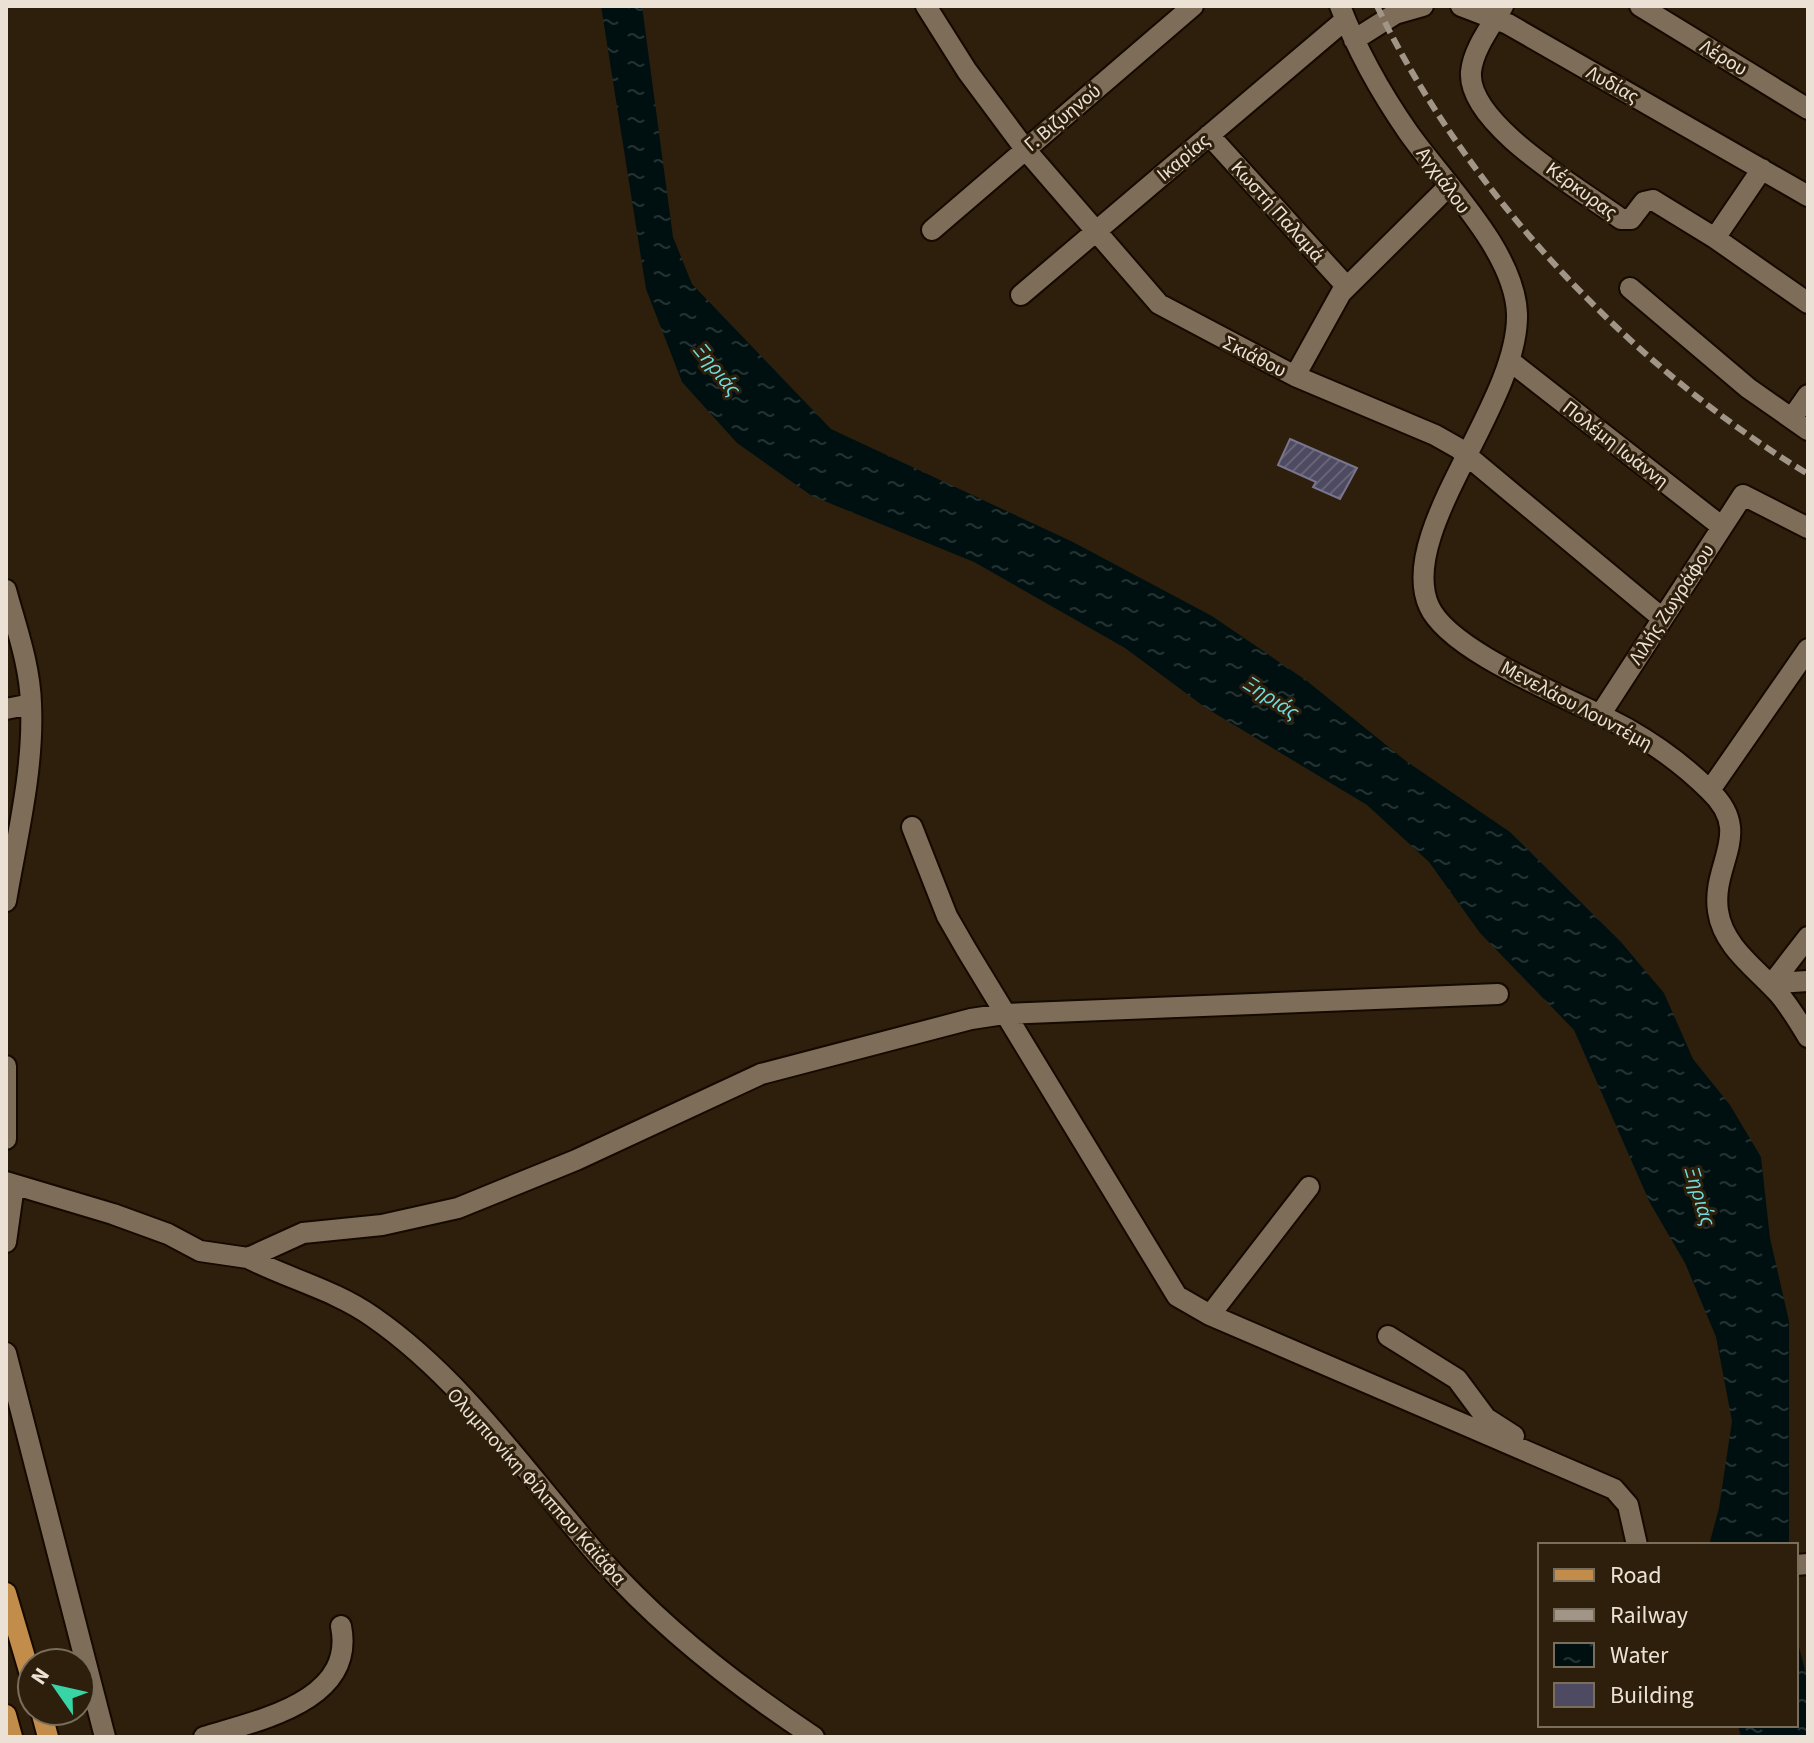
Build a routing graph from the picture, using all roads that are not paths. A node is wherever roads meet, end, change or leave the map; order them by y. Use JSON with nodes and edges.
{"nodes":[{"id":1,"x":926,"y":6,"type":"edge"},
{"id":2,"x":1193,"y":6,"type":"edge"},
{"id":3,"x":1423,"y":6,"type":"edge"},
{"id":4,"x":1461,"y":6,"type":"edge"},
{"id":5,"x":1640,"y":6,"type":"edge"},
{"id":6,"x":1500,"y":12,"type":"edge"},
{"id":7,"x":1343,"y":13,"type":"edge"},
{"id":8,"x":1354,"y":40,"type":"junction"},
{"id":9,"x":1808,"y":109,"type":"edge"},
{"id":10,"x":1209,"y":135,"type":"junction"},
{"id":11,"x":1025,"y":149,"type":"junction"},
{"id":12,"x":1762,"y":169,"type":"junction"},
{"id":13,"x":1449,"y":186,"type":"junction"},
{"id":14,"x":1808,"y":196,"type":"edge"},
{"id":15,"x":932,"y":230,"type":"dead end"},
{"id":16,"x":1094,"y":231,"type":"junction"},
{"id":17,"x":1715,"y":238,"type":"junction"},
{"id":18,"x":1347,"y":287,"type":"junction"},
{"id":19,"x":1630,"y":288,"type":"dead end"},
{"id":20,"x":1021,"y":295,"type":"dead end"},
{"id":21,"x":1808,"y":303,"type":"edge"},
{"id":22,"x":1510,"y":361,"type":"junction"},
{"id":23,"x":1295,"y":376,"type":"junction"},
{"id":24,"x":1808,"y":395,"type":"edge"},
{"id":25,"x":1800,"y":424,"type":"edge"},
{"id":26,"x":1469,"y":456,"type":"junction"},
{"id":27,"x":1721,"y":526,"type":"junction"},
{"id":28,"x":1808,"y":528,"type":"edge"},
{"id":29,"x":6,"y":590,"type":"edge"},
{"id":30,"x":1662,"y":618,"type":"junction"},
{"id":31,"x":1808,"y":649,"type":"edge"},
{"id":32,"x":31,"y":704,"type":"junction"},
{"id":33,"x":6,"y":709,"type":"edge"},
{"id":34,"x":1600,"y":715,"type":"junction"},
{"id":35,"x":1710,"y":790,"type":"junction"},
{"id":36,"x":912,"y":827,"type":"dead end"},
{"id":37,"x":6,"y":901,"type":"edge"},
{"id":38,"x":1808,"y":937,"type":"edge"},
{"id":39,"x":1808,"y":981,"type":"edge"},
{"id":40,"x":1774,"y":984,"type":"junction"},
{"id":41,"x":1498,"y":994,"type":"dead end"},
{"id":42,"x":1004,"y":1014,"type":"junction"},
{"id":43,"x":1808,"y":1037,"type":"edge"},
{"id":44,"x":6,"y":1066,"type":"edge"},
{"id":45,"x":6,"y":1139,"type":"edge"},
{"id":46,"x":10,"y":1184,"type":"edge"},
{"id":47,"x":1309,"y":1187,"type":"dead end"},
{"id":48,"x":6,"y":1242,"type":"edge"},
{"id":49,"x":248,"y":1258,"type":"junction"},
{"id":50,"x":1210,"y":1315,"type":"junction"},
{"id":51,"x":1388,"y":1336,"type":"dead end"},
{"id":52,"x":6,"y":1353,"type":"edge"},
{"id":53,"x":1599,"y":1481,"type":"junction"},
{"id":54,"x":1637,"y":1543,"type":"edge"},
{"id":55,"x":6,"y":1593,"type":"edge"},
{"id":56,"x":341,"y":1626,"type":"dead end"},
{"id":57,"x":22,"y":1647,"type":"edge"},
{"id":58,"x":6,"y":1715,"type":"edge"},
{"id":59,"x":12,"y":1737,"type":"edge"},
{"id":60,"x":105,"y":1737,"type":"edge"},
{"id":61,"x":204,"y":1737,"type":"edge"},
{"id":62,"x":814,"y":1737,"type":"edge"}],
"edges":[{"from":1,"to":11,"type":"street","name":"Σκιάθου"},
{"from":2,"to":11,"type":"street","name":"Γ. Βιζυηνού"},
{"from":3,"to":8,"type":"street"},
{"from":4,"to":6,"type":"street","name":"Λυδίας"},
{"from":5,"to":9,"type":"street","name":"Λέρου"},
{"from":6,"to":12,"type":"street","name":"Λυδίας"},
{"from":6,"to":17,"type":"street","name":"Κέρκυρας"},
{"from":7,"to":8,"type":"street","name":"Αγχιάλου"},
{"from":7,"to":10,"type":"street","name":"Ικαρίας"},
{"from":8,"to":13,"type":"street","name":"Αγχιάλου"},
{"from":10,"to":16,"type":"street","name":"Ικαρίας"},
{"from":10,"to":18,"type":"street","name":"Κωστή Παλαμά"},
{"from":11,"to":15,"type":"street","name":"Γ. Βιζυηνού"},
{"from":11,"to":16,"type":"street","name":"Σκιάθου"},
{"from":12,"to":14,"type":"street","name":"Λυδίας"},
{"from":12,"to":17,"type":"street"},
{"from":13,"to":18,"type":"street"},
{"from":13,"to":22,"type":"street","name":"Αγχιάλου"},
{"from":16,"to":20,"type":"street","name":"Ικαρίας"},
{"from":16,"to":23,"type":"street","name":"Σκιάθου"},
{"from":17,"to":21,"type":"street","name":"Κέρκυρας"},
{"from":18,"to":23,"type":"street"},
{"from":19,"to":25,"type":"street"},
{"from":22,"to":26,"type":"street","name":"Μενελάου Λουντέμη"},
{"from":22,"to":27,"type":"street","name":"Πολέμη Ιωάννη"},
{"from":23,"to":26,"type":"street","name":"Σκιάθου"},
{"from":24,"to":25,"type":"street"},
{"from":26,"to":30,"type":"street","name":"Σκιάθου"},
{"from":26,"to":34,"type":"street","name":"Μενελάου Λουντέμη"},
{"from":27,"to":28,"type":"street","name":"Λιλής Ζωγράφου"},
{"from":27,"to":30,"type":"street","name":"Λιλής Ζωγράφου"},
{"from":29,"to":32,"type":"street"},
{"from":30,"to":34,"type":"street","name":"Λιλής Ζωγράφου"},
{"from":31,"to":35,"type":"street"},
{"from":32,"to":33,"type":"street"},
{"from":32,"to":37,"type":"street"},
{"from":34,"to":35,"type":"street","name":"Μενελάου Λουντέμη"},
{"from":35,"to":40,"type":"street","name":"Μενελάου Λουντέμη"},
{"from":36,"to":42,"type":"street"},
{"from":38,"to":40,"type":"street"},
{"from":39,"to":40,"type":"street"},
{"from":40,"to":43,"type":"street","name":"Μενελάου Λουντέμη"},
{"from":41,"to":42,"type":"street"},
{"from":42,"to":49,"type":"street"},
{"from":42,"to":50,"type":"street"},
{"from":44,"to":45,"type":"street"},
{"from":46,"to":48,"type":"street"},
{"from":46,"to":49,"type":"street","name":"Ολυμπιονίκη Φίλιππου Καϊάφα"},
{"from":47,"to":50,"type":"street"},
{"from":49,"to":62,"type":"street","name":"Ολυμπιονίκη Φίλιππου Καϊάφα"},
{"from":50,"to":53,"type":"street"},
{"from":51,"to":53,"type":"street"},
{"from":52,"to":60,"type":"street"},
{"from":53,"to":54,"type":"street"},
{"from":55,"to":57,"type":"main road"},
{"from":56,"to":61,"type":"street"},
{"from":58,"to":59,"type":"main road"}]}
